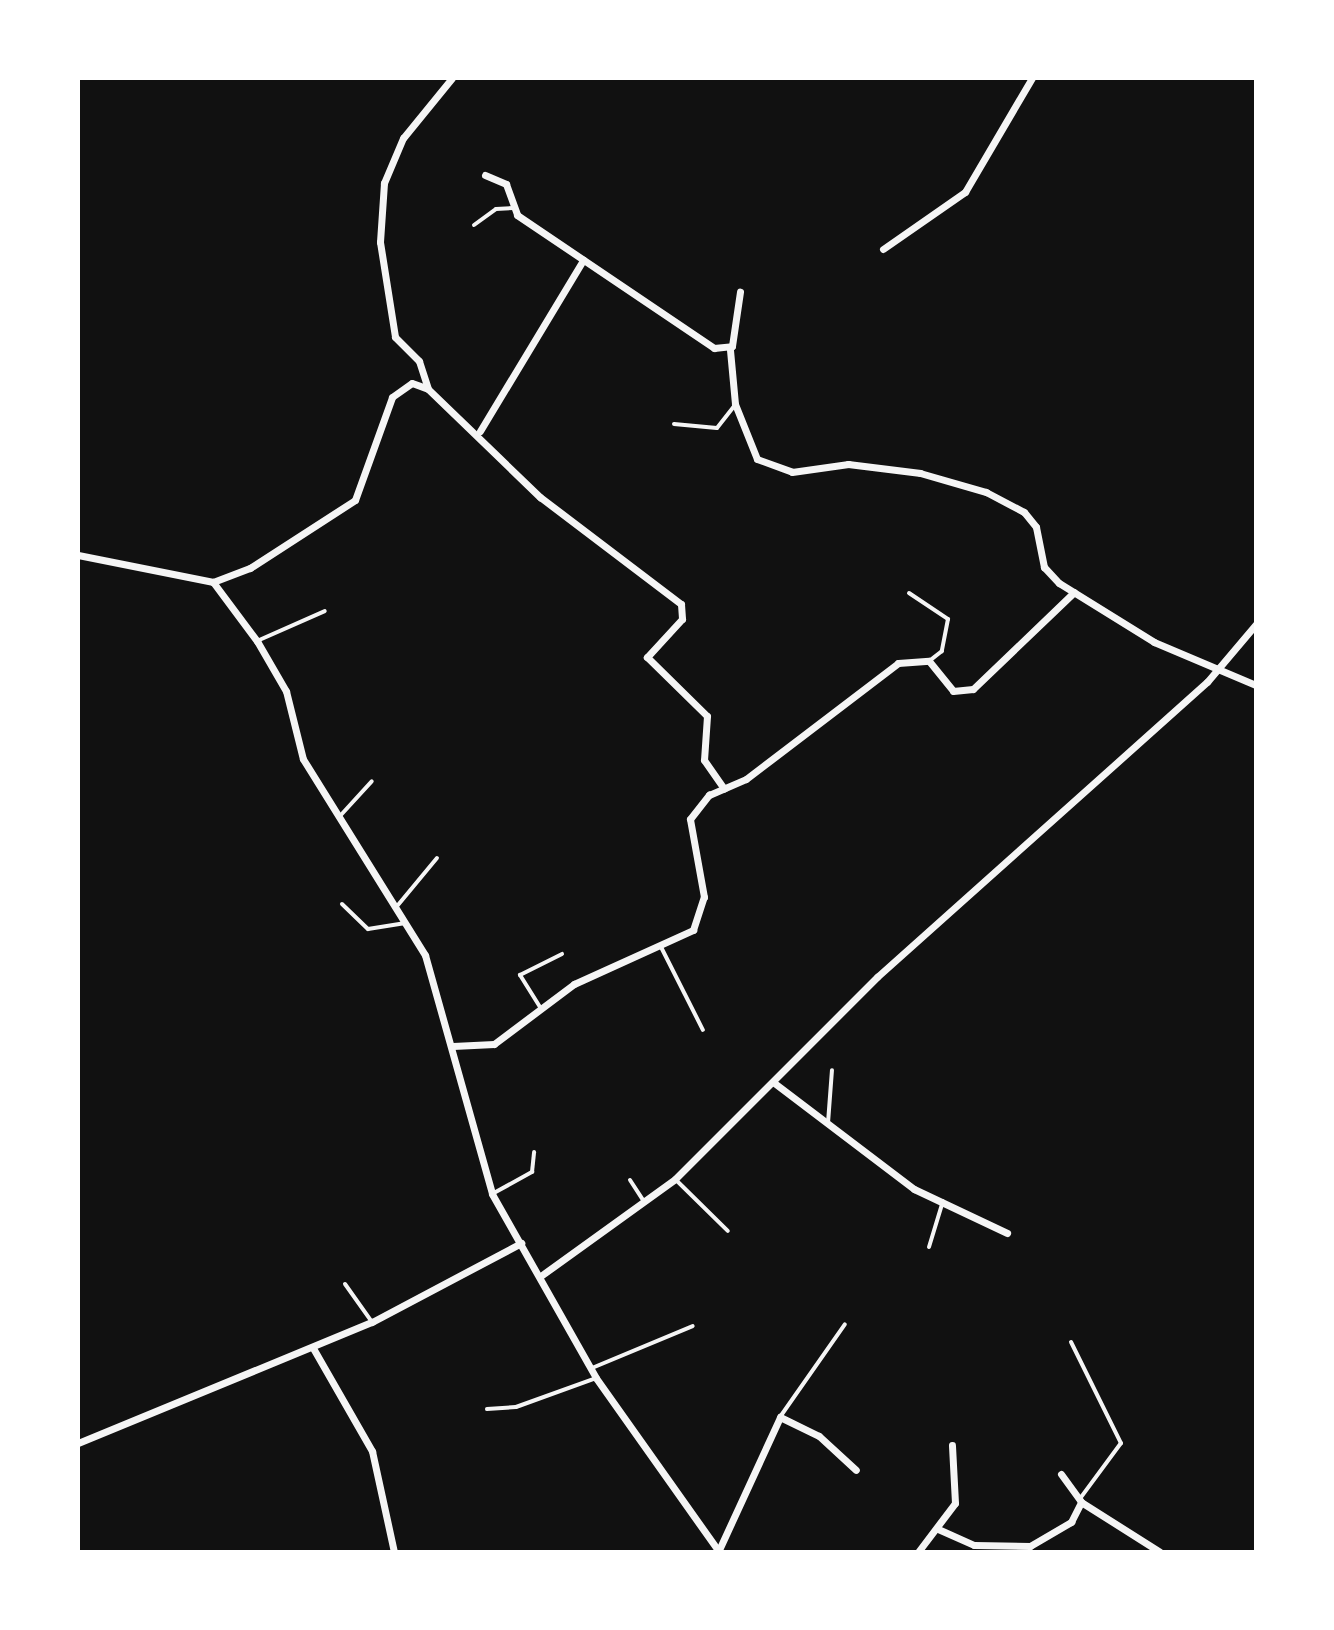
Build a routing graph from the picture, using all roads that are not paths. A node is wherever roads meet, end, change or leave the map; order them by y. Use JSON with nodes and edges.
{"nodes":[{"id":1,"x":452,"y":78,"type":"edge"},
{"id":2,"x":1032,"y":78,"type":"edge"},
{"id":3,"x":485,"y":175,"type":"dead end"},
{"id":4,"x":513,"y":208,"type":"junction"},
{"id":5,"x":474,"y":225,"type":"dead end"},
{"id":6,"x":883,"y":249,"type":"dead end"},
{"id":7,"x":583,"y":260,"type":"junction"},
{"id":8,"x":740,"y":292,"type":"dead end"},
{"id":9,"x":730,"y":350,"type":"junction"},
{"id":10,"x":428,"y":389,"type":"junction"},
{"id":11,"x":735,"y":404,"type":"junction"},
{"id":12,"x":674,"y":424,"type":"dead end"},
{"id":13,"x":480,"y":431,"type":"junction"},
{"id":14,"x":78,"y":555,"type":"edge"},
{"id":15,"x":213,"y":582,"type":"junction"},
{"id":16,"x":1074,"y":592,"type":"junction"},
{"id":17,"x":909,"y":593,"type":"dead end"},
{"id":18,"x":325,"y":611,"type":"dead end"},
{"id":19,"x":1256,"y":624,"type":"edge"},
{"id":20,"x":257,"y":641,"type":"junction"},
{"id":21,"x":929,"y":661,"type":"junction"},
{"id":22,"x":1215,"y":669,"type":"junction"},
{"id":23,"x":1256,"y":685,"type":"edge"},
{"id":24,"x":372,"y":781,"type":"dead end"},
{"id":25,"x":724,"y":789,"type":"junction"},
{"id":26,"x":340,"y":816,"type":"junction"},
{"id":27,"x":437,"y":858,"type":"dead end"},
{"id":28,"x":342,"y":904,"type":"dead end"},
{"id":29,"x":398,"y":905,"type":"junction"},
{"id":30,"x":408,"y":923,"type":"junction"},
{"id":31,"x":660,"y":945,"type":"junction"},
{"id":32,"x":562,"y":954,"type":"dead end"},
{"id":33,"x":540,"y":1007,"type":"junction"},
{"id":34,"x":703,"y":1030,"type":"dead end"},
{"id":35,"x":453,"y":1046,"type":"junction"},
{"id":36,"x":832,"y":1070,"type":"dead end"},
{"id":37,"x":773,"y":1082,"type":"junction"},
{"id":38,"x":828,"y":1125,"type":"junction"},
{"id":39,"x":534,"y":1152,"type":"dead end"},
{"id":40,"x":675,"y":1179,"type":"junction"},
{"id":41,"x":630,"y":1180,"type":"dead end"},
{"id":42,"x":492,"y":1194,"type":"junction"},
{"id":43,"x":943,"y":1199,"type":"junction"},
{"id":44,"x":645,"y":1202,"type":"junction"},
{"id":45,"x":728,"y":1231,"type":"dead end"},
{"id":46,"x":1007,"y":1233,"type":"dead end"},
{"id":47,"x":521,"y":1243,"type":"junction"},
{"id":48,"x":929,"y":1247,"type":"dead end"},
{"id":49,"x":542,"y":1275,"type":"junction"},
{"id":50,"x":345,"y":1284,"type":"dead end"},
{"id":51,"x":372,"y":1322,"type":"junction"},
{"id":52,"x":845,"y":1324,"type":"dead end"},
{"id":53,"x":693,"y":1326,"type":"dead end"},
{"id":54,"x":1071,"y":1342,"type":"dead end"},
{"id":55,"x":313,"y":1348,"type":"junction"},
{"id":56,"x":590,"y":1369,"type":"junction"},
{"id":57,"x":596,"y":1378,"type":"junction"},
{"id":58,"x":487,"y":1409,"type":"dead end"},
{"id":59,"x":780,"y":1417,"type":"junction"},
{"id":60,"x":78,"y":1443,"type":"edge"},
{"id":61,"x":952,"y":1445,"type":"dead end"},
{"id":62,"x":856,"y":1470,"type":"dead end"},
{"id":63,"x":1061,"y":1474,"type":"dead end"},
{"id":64,"x":1080,"y":1501,"type":"junction"},
{"id":65,"x":938,"y":1529,"type":"junction"},
{"id":66,"x":1151,"y":1550,"type":"edge"},
{"id":67,"x":394,"y":1552,"type":"edge"},
{"id":68,"x":719,"y":1552,"type":"edge"},
{"id":69,"x":918,"y":1552,"type":"edge"},
{"id":70,"x":1160,"y":1552,"type":"edge"}],
"edges":[{"from":1,"to":10,"type":"street"},
{"from":2,"to":6,"type":"street"},
{"from":3,"to":4,"type":"street"},
{"from":4,"to":5,"type":"lane"},
{"from":4,"to":7,"type":"street"},
{"from":7,"to":9,"type":"street"},
{"from":7,"to":13,"type":"street"},
{"from":8,"to":9,"type":"street"},
{"from":9,"to":11,"type":"street"},
{"from":10,"to":13,"type":"street"},
{"from":10,"to":15,"type":"street"},
{"from":11,"to":12,"type":"lane"},
{"from":11,"to":16,"type":"street"},
{"from":13,"to":25,"type":"street"},
{"from":14,"to":15,"type":"street"},
{"from":15,"to":20,"type":"street"},
{"from":16,"to":21,"type":"street"},
{"from":16,"to":22,"type":"street"},
{"from":17,"to":21,"type":"lane"},
{"from":18,"to":20,"type":"lane"},
{"from":19,"to":22,"type":"street"},
{"from":20,"to":26,"type":"street"},
{"from":21,"to":25,"type":"street"},
{"from":22,"to":23,"type":"street"},
{"from":22,"to":37,"type":"street"},
{"from":24,"to":26,"type":"lane"},
{"from":25,"to":31,"type":"street"},
{"from":26,"to":29,"type":"street"},
{"from":27,"to":29,"type":"lane"},
{"from":28,"to":30,"type":"lane"},
{"from":29,"to":30,"type":"street"},
{"from":30,"to":35,"type":"street"},
{"from":31,"to":33,"type":"street"},
{"from":31,"to":34,"type":"lane"},
{"from":32,"to":33,"type":"lane"},
{"from":33,"to":35,"type":"street"},
{"from":35,"to":42,"type":"street"},
{"from":36,"to":38,"type":"lane"},
{"from":37,"to":38,"type":"street"},
{"from":37,"to":40,"type":"street"},
{"from":38,"to":43,"type":"street"},
{"from":39,"to":42,"type":"lane"},
{"from":40,"to":44,"type":"street"},
{"from":40,"to":45,"type":"lane"},
{"from":41,"to":44,"type":"lane"},
{"from":42,"to":47,"type":"street"},
{"from":43,"to":46,"type":"street"},
{"from":43,"to":48,"type":"lane"},
{"from":44,"to":49,"type":"street"},
{"from":47,"to":49,"type":"street"},
{"from":47,"to":51,"type":"street"},
{"from":49,"to":56,"type":"street"},
{"from":50,"to":51,"type":"lane"},
{"from":51,"to":55,"type":"street"},
{"from":52,"to":59,"type":"lane"},
{"from":53,"to":56,"type":"lane"},
{"from":54,"to":64,"type":"lane"},
{"from":55,"to":60,"type":"street"},
{"from":55,"to":67,"type":"street"},
{"from":56,"to":57,"type":"street"},
{"from":57,"to":58,"type":"lane"},
{"from":57,"to":68,"type":"street"},
{"from":59,"to":62,"type":"street"},
{"from":59,"to":68,"type":"street"},
{"from":61,"to":65,"type":"street"},
{"from":63,"to":64,"type":"street"},
{"from":64,"to":65,"type":"street"},
{"from":64,"to":66,"type":"street"},
{"from":65,"to":69,"type":"street"},
{"from":66,"to":70,"type":"street"}]}
